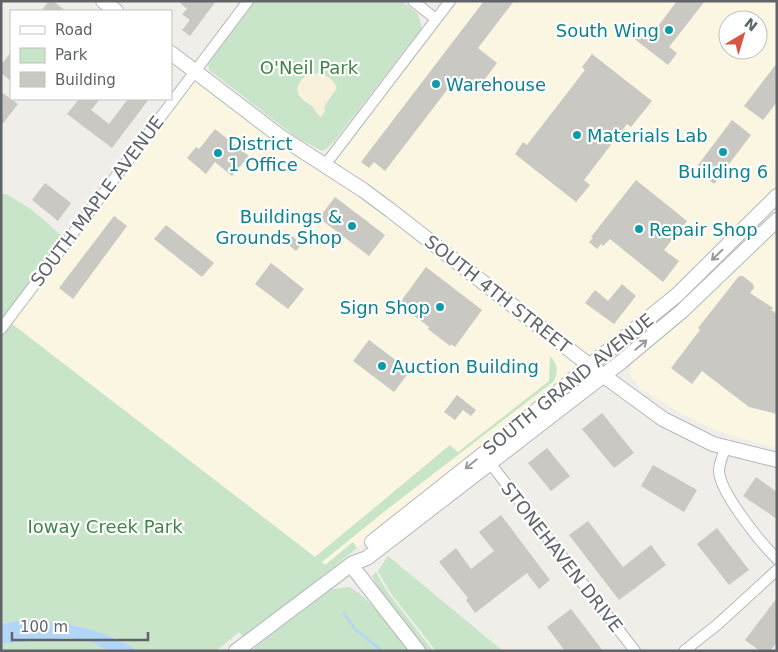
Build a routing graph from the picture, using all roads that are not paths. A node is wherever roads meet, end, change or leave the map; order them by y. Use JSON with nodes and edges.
{"nodes":[{"id":1,"x":103,"y":1,"type":"edge"},
{"id":2,"x":248,"y":1,"type":"edge"},
{"id":3,"x":413,"y":1,"type":"edge"},
{"id":4,"x":450,"y":1,"type":"edge"},
{"id":5,"x":115,"y":10,"type":"edge"},
{"id":6,"x":436,"y":19,"type":"junction"},
{"id":7,"x":172,"y":54,"type":"edge"},
{"id":8,"x":195,"y":72,"type":"junction"},
{"id":9,"x":325,"y":165,"type":"junction"},
{"id":10,"x":777,"y":196,"type":"edge"},
{"id":11,"x":777,"y":220,"type":"edge"},
{"id":12,"x":1,"y":329,"type":"edge"},
{"id":13,"x":589,"y":366,"type":"junction"},
{"id":14,"x":602,"y":376,"type":"junction"},
{"id":15,"x":725,"y":448,"type":"junction"},
{"id":16,"x":777,"y":460,"type":"edge"},
{"id":17,"x":490,"y":463,"type":"junction"},
{"id":18,"x":777,"y":559,"type":"edge"},
{"id":19,"x":352,"y":564,"type":"junction"},
{"id":20,"x":777,"y":570,"type":"edge"},
{"id":21,"x":242,"y":646,"type":"edge"},
{"id":22,"x":418,"y":651,"type":"edge"},
{"id":23,"x":635,"y":651,"type":"edge"},
{"id":24,"x":684,"y":651,"type":"edge"}],
"edges":[{"from":1,"to":5,"type":"street"},
{"from":2,"to":8,"type":"street","name":"SOUTH MAPLE AVENUE"},
{"from":3,"to":6,"type":"street"},
{"from":4,"to":6,"type":"street"},
{"from":6,"to":9,"type":"street"},
{"from":7,"to":8,"type":"street","name":"SOUTH 4TH STREET"},
{"from":8,"to":9,"type":"street","name":"SOUTH 4TH STREET"},
{"from":8,"to":12,"type":"street","name":"SOUTH MAPLE AVENUE"},
{"from":9,"to":13,"type":"street","name":"SOUTH 4TH STREET"},
{"from":10,"to":13,"type":"street","name":"SOUTH GRAND AVENUE","one_way":true},
{"from":14,"to":11,"type":"street","name":"SOUTH GRAND AVENUE","one_way":true},
{"from":13,"to":14,"type":"street","name":"SOUTH 4TH STREET"},
{"from":13,"to":19,"type":"street","name":"SOUTH GRAND AVENUE","one_way":true},
{"from":14,"to":15,"type":"street","name":"SOUTH 4TH STREET"},
{"from":14,"to":17,"type":"street","name":"SOUTH GRAND AVENUE"},
{"from":15,"to":16,"type":"street","name":"SOUTH 4TH STREET"},
{"from":15,"to":18,"type":"street"},
{"from":17,"to":19,"type":"street","name":"SOUTH GRAND AVENUE"},
{"from":17,"to":23,"type":"street","name":"STONEHAVEN DRIVE"},
{"from":19,"to":21,"type":"street","name":"SOUTH GRAND AVENUE"},
{"from":19,"to":22,"type":"street"},
{"from":20,"to":24,"type":"street"}]}
